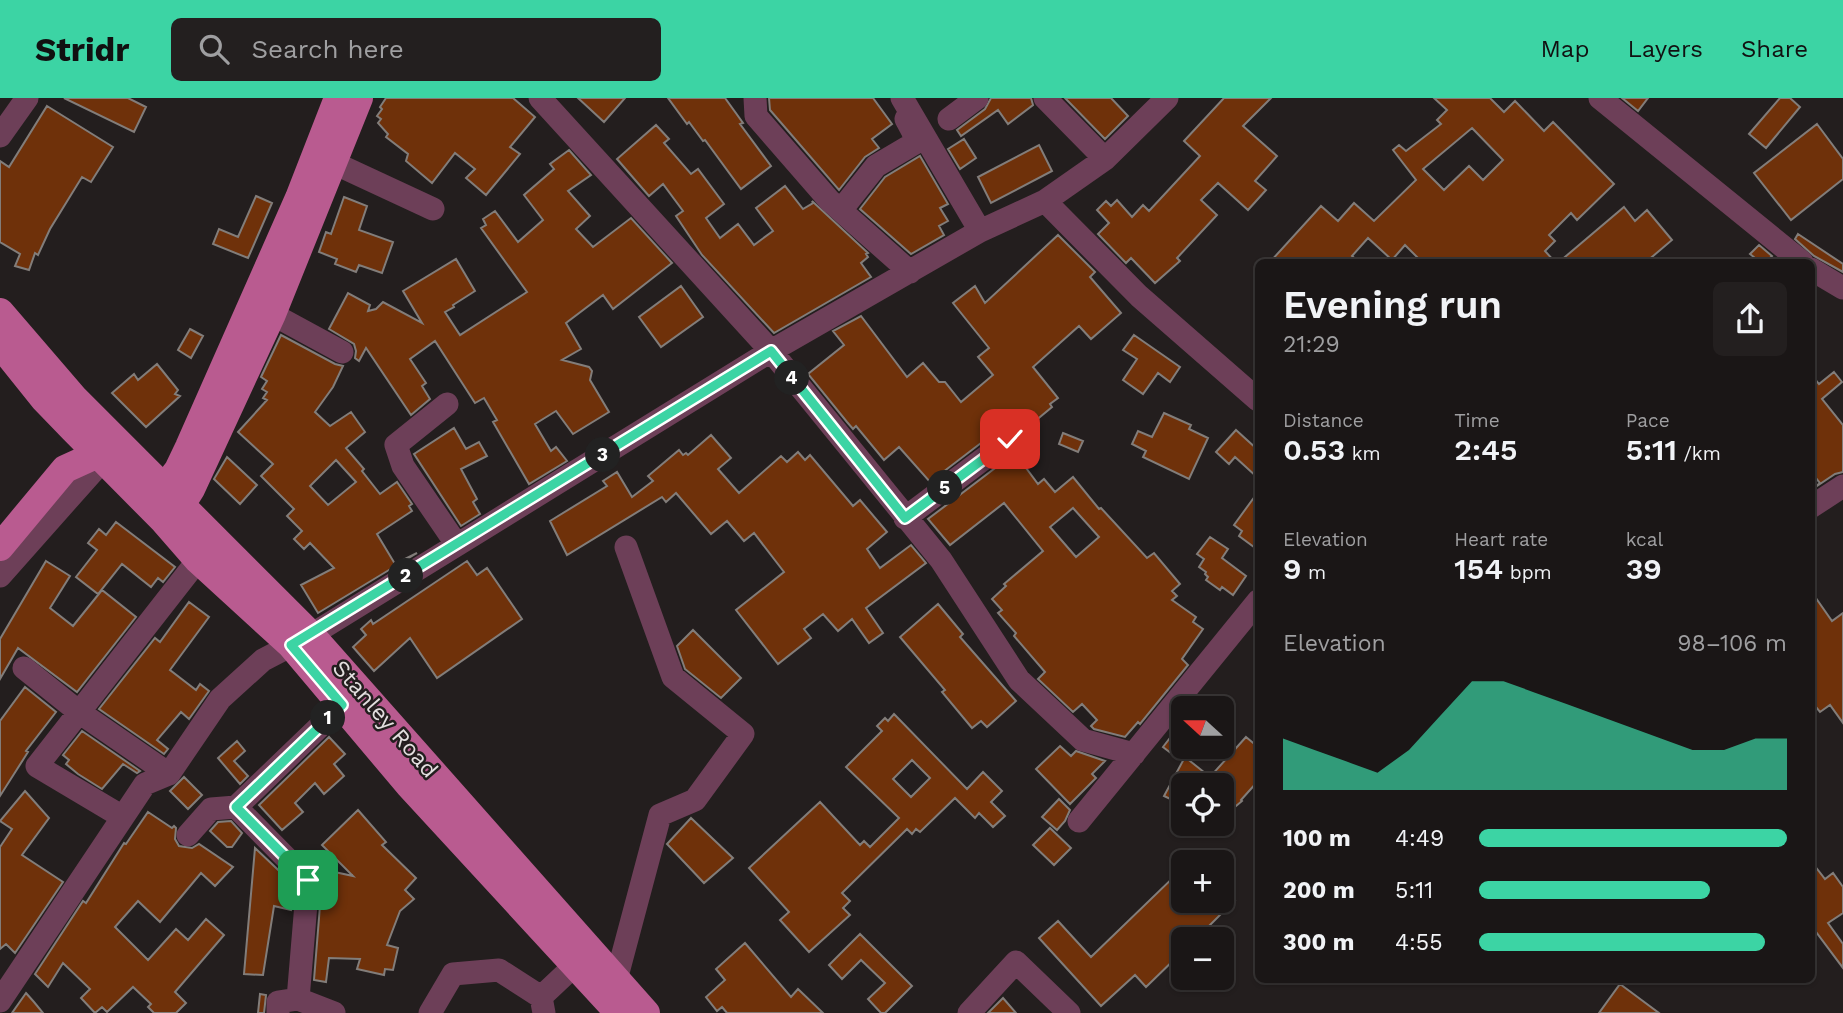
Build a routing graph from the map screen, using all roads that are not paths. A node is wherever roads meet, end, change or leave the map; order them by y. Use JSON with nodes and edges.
{"nodes":[{"id":1,"x":27,"y":98,"type":"edge"},
{"id":2,"x":338,"y":98,"type":"edge"},
{"id":3,"x":359,"y":98,"type":"edge"},
{"id":4,"x":540,"y":98,"type":"edge"},
{"id":5,"x":755,"y":98,"type":"edge"},
{"id":6,"x":894,"y":98,"type":"edge"},
{"id":7,"x":902,"y":98,"type":"edge"},
{"id":8,"x":977,"y":98,"type":"edge"},
{"id":9,"x":1045,"y":98,"type":"edge"},
{"id":10,"x":1600,"y":98,"type":"edge"},
{"id":11,"x":1161,"y":100,"type":"edge"},
{"id":12,"x":949,"y":119,"type":"dead end"},
{"id":13,"x":0,"y":136,"type":"edge"},
{"id":14,"x":1105,"y":159,"type":"junction"},
{"id":15,"x":334,"y":163,"type":"junction"},
{"id":16,"x":1045,"y":201,"type":"junction"},
{"id":17,"x":433,"y":209,"type":"dead end"},
{"id":18,"x":841,"y":210,"type":"junction"},
{"id":19,"x":980,"y":231,"type":"junction"},
{"id":20,"x":1798,"y":259,"type":"edge"},
{"id":21,"x":1815,"y":271,"type":"edge"},
{"id":22,"x":910,"y":272,"type":"junction"},
{"id":23,"x":1843,"y":288,"type":"edge"},
{"id":24,"x":0,"y":312,"type":"edge"},
{"id":25,"x":272,"y":314,"type":"junction"},
{"id":26,"x":0,"y":344,"type":"edge"},
{"id":27,"x":771,"y":351,"type":"junction"},
{"id":28,"x":342,"y":352,"type":"dead end"},
{"id":29,"x":1255,"y":397,"type":"edge"},
{"id":30,"x":447,"y":404,"type":"dead end"},
{"id":31,"x":73,"y":429,"type":"junction"},
{"id":32,"x":1010,"y":439,"type":"dead end"},
{"id":33,"x":101,"y":457,"type":"junction"},
{"id":34,"x":65,"y":469,"type":"junction"},
{"id":35,"x":1843,"y":486,"type":"edge"},
{"id":36,"x":1815,"y":504,"type":"edge"},
{"id":37,"x":165,"y":505,"type":"junction"},
{"id":38,"x":905,"y":518,"type":"junction"},
{"id":39,"x":457,"y":545,"type":"junction"},
{"id":40,"x":0,"y":547,"type":"edge"},
{"id":41,"x":626,"y":547,"type":"dead end"},
{"id":42,"x":198,"y":560,"type":"junction"},
{"id":43,"x":0,"y":576,"type":"edge"},
{"id":44,"x":1255,"y":605,"type":"edge"},
{"id":45,"x":301,"y":640,"type":"junction"},
{"id":46,"x":24,"y":668,"type":"dead end"},
{"id":47,"x":342,"y":705,"type":"junction"},
{"id":48,"x":79,"y":712,"type":"junction"},
{"id":49,"x":1134,"y":754,"type":"junction"},
{"id":50,"x":169,"y":774,"type":"junction"},
{"id":51,"x":236,"y":807,"type":"junction"},
{"id":52,"x":121,"y":817,"type":"junction"},
{"id":53,"x":1079,"y":821,"type":"dead end"},
{"id":54,"x":188,"y":835,"type":"dead end"},
{"id":55,"x":575,"y":965,"type":"junction"},
{"id":56,"x":616,"y":980,"type":"junction"},
{"id":57,"x":2,"y":995,"type":"edge"},
{"id":58,"x":298,"y":999,"type":"junction"},
{"id":59,"x":543,"y":1005,"type":"edge"},
{"id":60,"x":278,"y":1013,"type":"edge"},
{"id":61,"x":334,"y":1013,"type":"edge"},
{"id":62,"x":430,"y":1013,"type":"edge"},
{"id":63,"x":619,"y":1013,"type":"edge"},
{"id":64,"x":646,"y":1013,"type":"edge"},
{"id":65,"x":969,"y":1013,"type":"edge"},
{"id":66,"x":1069,"y":1013,"type":"edge"}],
"edges":[{"from":1,"to":13,"type":"street"},
{"from":2,"to":37,"type":"main road"},
{"from":3,"to":15,"type":"main road"},
{"from":4,"to":27,"type":"street"},
{"from":5,"to":18,"type":"street"},
{"from":6,"to":18,"type":"street"},
{"from":7,"to":19,"type":"street"},
{"from":8,"to":12,"type":"street"},
{"from":9,"to":14,"type":"street"},
{"from":10,"to":20,"type":"street"},
{"from":11,"to":14,"type":"street"},
{"from":14,"to":16,"type":"street"},
{"from":15,"to":17,"type":"street"},
{"from":15,"to":25,"type":"main road"},
{"from":16,"to":19,"type":"street"},
{"from":16,"to":29,"type":"street"},
{"from":18,"to":22,"type":"street"},
{"from":19,"to":22,"type":"street"},
{"from":21,"to":23,"type":"street"},
{"from":22,"to":27,"type":"street"},
{"from":24,"to":37,"type":"main road","name":"Stanley Road"},
{"from":25,"to":28,"type":"street"},
{"from":25,"to":37,"type":"main road"},
{"from":26,"to":31,"type":"main road","name":"Stanley Road"},
{"from":27,"to":38,"type":"street"},
{"from":27,"to":39,"type":"street"},
{"from":30,"to":39,"type":"street"},
{"from":31,"to":33,"type":"main road","name":"Stanley Road"},
{"from":31,"to":34,"type":"main road"},
{"from":32,"to":38,"type":"street"},
{"from":33,"to":34,"type":"main road"},
{"from":33,"to":37,"type":"main road","name":"Stanley Road"},
{"from":33,"to":43,"type":"street"},
{"from":34,"to":40,"type":"main road"},
{"from":35,"to":36,"type":"street"},
{"from":37,"to":42,"type":"main road","name":"Stanley Road"},
{"from":37,"to":45,"type":"main road","name":"Stanley Road"},
{"from":38,"to":49,"type":"street"},
{"from":39,"to":45,"type":"street"},
{"from":41,"to":56,"type":"street"},
{"from":42,"to":45,"type":"main road","name":"Stanley Road"},
{"from":42,"to":48,"type":"street"},
{"from":44,"to":49,"type":"street"},
{"from":45,"to":47,"type":"main road","name":"Stanley Road"},
{"from":45,"to":50,"type":"street"},
{"from":45,"to":56,"type":"main road","name":"Stanley Road"},
{"from":46,"to":48,"type":"street"},
{"from":47,"to":51,"type":"street"},
{"from":47,"to":55,"type":"main road","name":"Stanley Road"},
{"from":48,"to":50,"type":"street"},
{"from":48,"to":52,"type":"street"},
{"from":49,"to":53,"type":"street"},
{"from":50,"to":52,"type":"street"},
{"from":51,"to":54,"type":"street"},
{"from":51,"to":58,"type":"street"},
{"from":52,"to":57,"type":"street"},
{"from":55,"to":59,"type":"street"},
{"from":55,"to":63,"type":"main road","name":"Stanley Road"},
{"from":56,"to":64,"type":"main road","name":"Stanley Road"},
{"from":58,"to":60,"type":"street"},
{"from":58,"to":61,"type":"street"},
{"from":59,"to":62,"type":"street"},
{"from":65,"to":66,"type":"street"}]}
